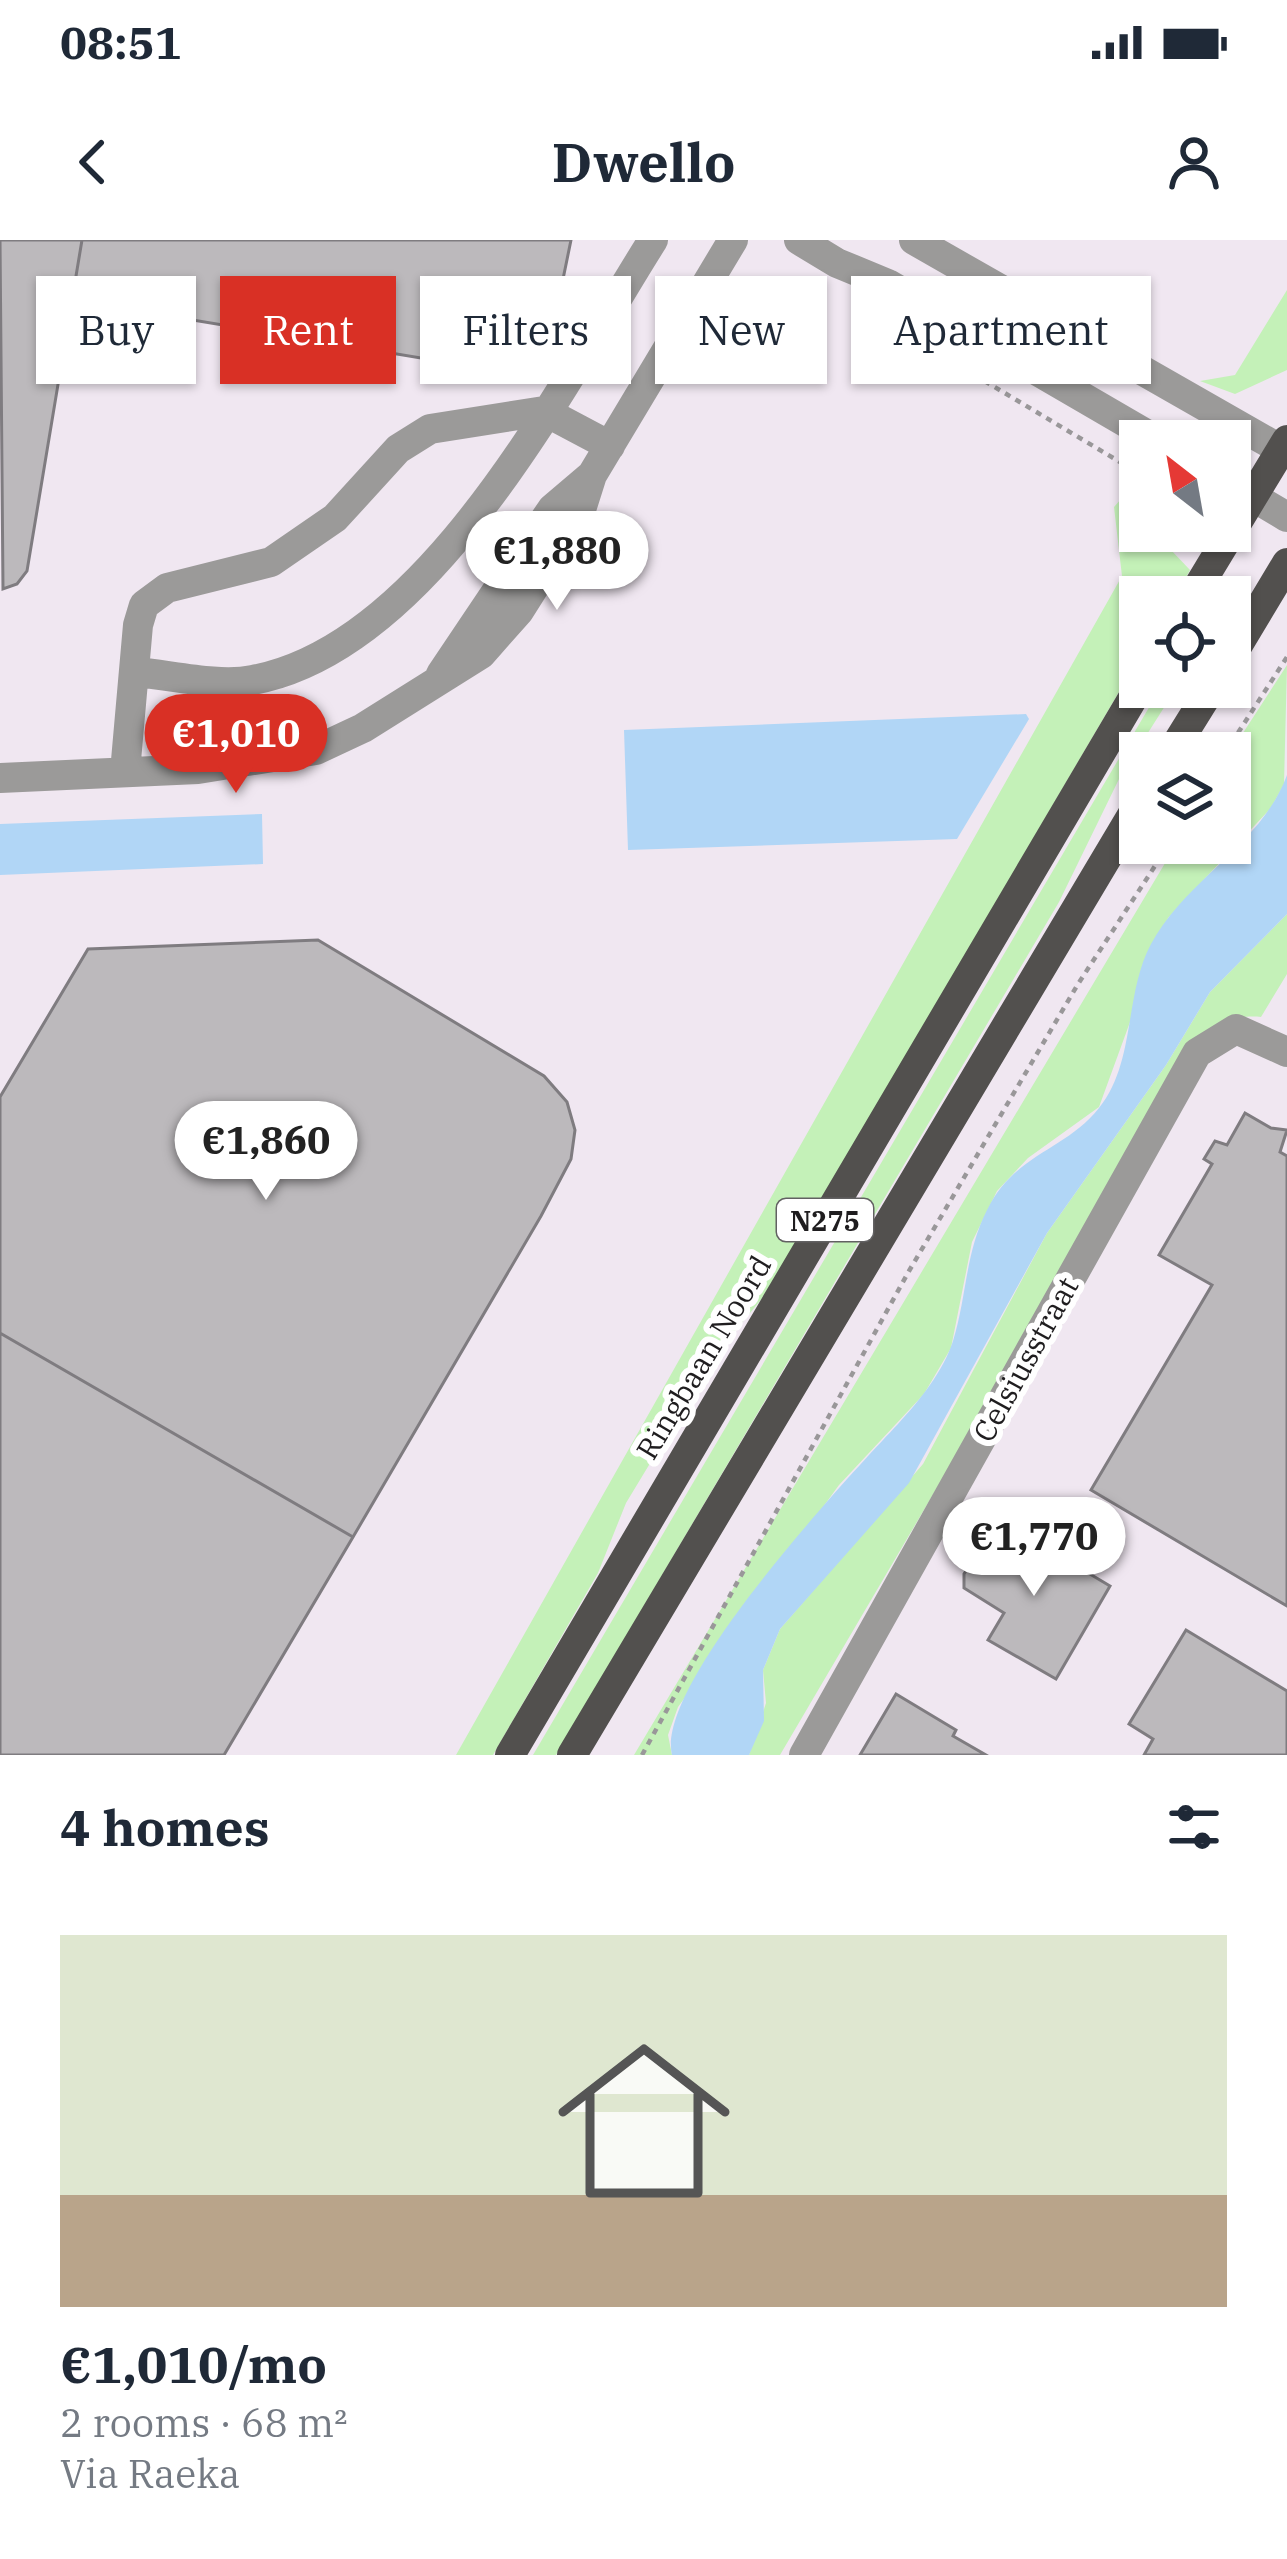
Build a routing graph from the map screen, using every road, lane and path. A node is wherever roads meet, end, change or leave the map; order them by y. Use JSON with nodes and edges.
{"nodes":[{"id":1,"x":653,"y":240,"type":"edge"},
{"id":2,"x":733,"y":240,"type":"edge"},
{"id":3,"x":799,"y":240,"type":"edge"},
{"id":4,"x":914,"y":240,"type":"edge"},
{"id":5,"x":844,"y":297,"type":"dead end"},
{"id":6,"x":544,"y":411,"type":"junction"},
{"id":7,"x":1122,"y":420,"type":"edge"},
{"id":8,"x":610,"y":446,"type":"junction"},
{"id":9,"x":1285,"y":448,"type":"edge"},
{"id":10,"x":1119,"y":461,"type":"edge"},
{"id":11,"x":1251,"y":480,"type":"edge"},
{"id":12,"x":1251,"y":496,"type":"edge"},
{"id":13,"x":1287,"y":517,"type":"edge"},
{"id":14,"x":1287,"y":563,"type":"edge"},
{"id":15,"x":1251,"y":623,"type":"edge"},
{"id":16,"x":1287,"y":657,"type":"edge"},
{"id":17,"x":135,"y":672,"type":"junction"},
{"id":18,"x":1127,"y":708,"type":"edge"},
{"id":19,"x":1239,"y":732,"type":"edge"},
{"id":20,"x":125,"y":772,"type":"junction"},
{"id":21,"x":0,"y":778,"type":"edge"},
{"id":22,"x":1119,"y":837,"type":"edge"},
{"id":23,"x":1156,"y":864,"type":"edge"},
{"id":24,"x":1287,"y":1052,"type":"edge"},
{"id":25,"x":510,"y":1755,"type":"edge"},
{"id":26,"x":572,"y":1755,"type":"edge"},
{"id":27,"x":642,"y":1755,"type":"edge"},
{"id":28,"x":804,"y":1755,"type":"edge"}],
"edges":[{"from":1,"to":6,"type":"street"},
{"from":2,"to":8,"type":"street"},
{"from":3,"to":7,"type":"street"},
{"from":4,"to":9,"type":"street"},
{"from":5,"to":10,"type":"path"},
{"from":6,"to":8,"type":"street"},
{"from":6,"to":17,"type":"street"},
{"from":6,"to":17,"type":"street"},
{"from":8,"to":20,"type":"street"},
{"from":9,"to":11,"type":"main road"},
{"from":12,"to":13,"type":"street"},
{"from":14,"to":15,"type":"main road"},
{"from":16,"to":19,"type":"path"},
{"from":17,"to":20,"type":"street"},
{"from":18,"to":25,"type":"main road","name":"Ringbaan Noord","number":"N275"},
{"from":20,"to":21,"type":"street"},
{"from":22,"to":26,"type":"main road","number":"N275"},
{"from":23,"to":27,"type":"path"},
{"from":24,"to":28,"type":"street","name":"Celsiusstraat"}]}
